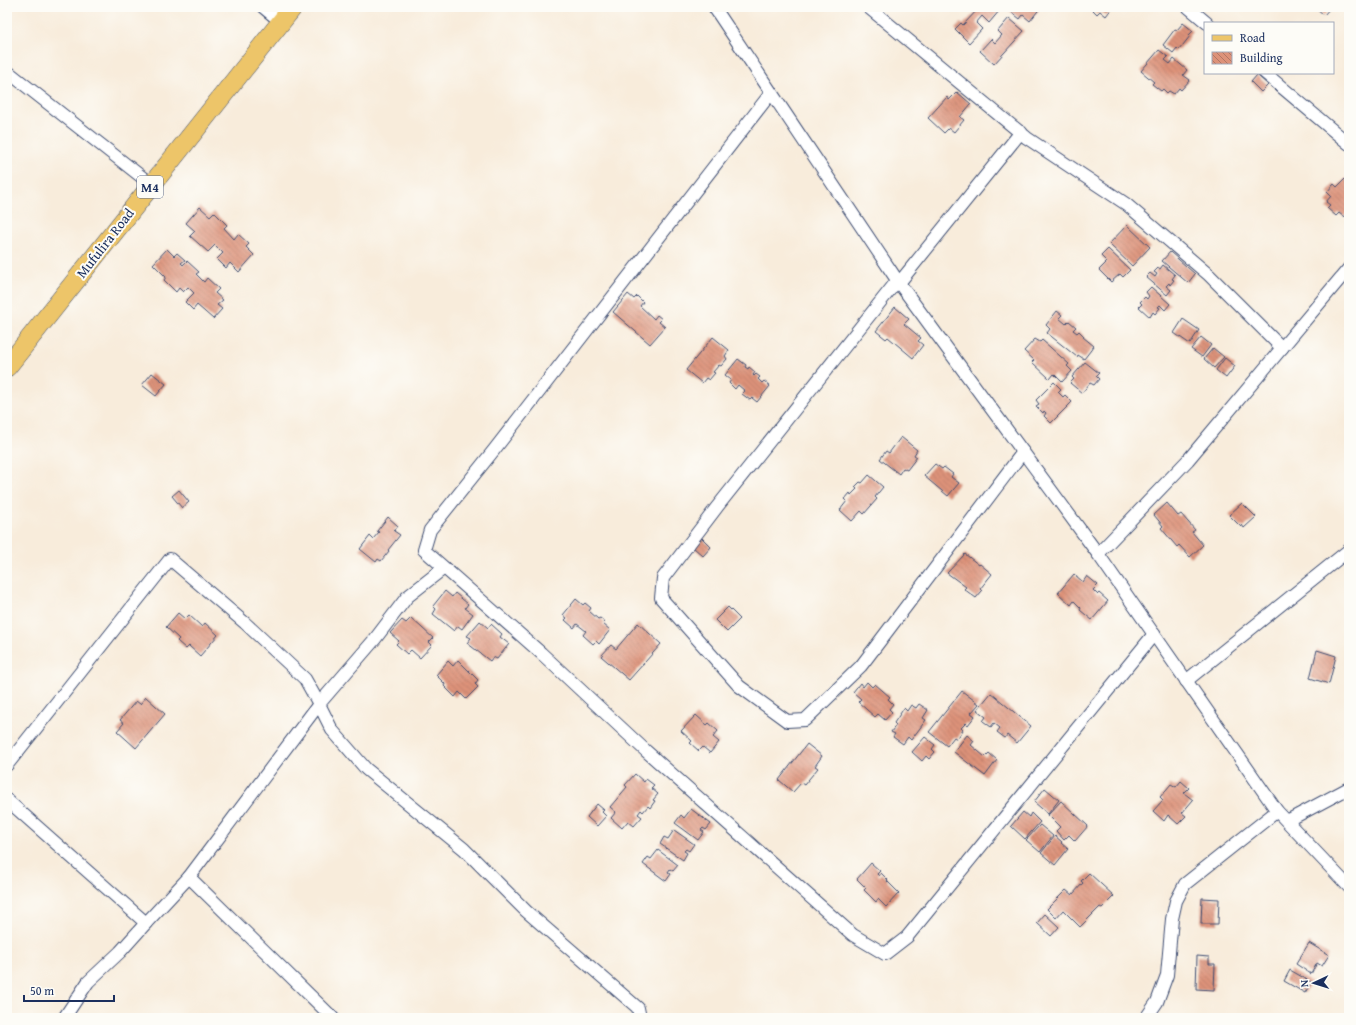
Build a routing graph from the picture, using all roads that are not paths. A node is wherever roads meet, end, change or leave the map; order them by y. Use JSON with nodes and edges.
{"nodes":[{"id":1,"x":263,"y":7,"type":"edge"},
{"id":2,"x":293,"y":7,"type":"edge"},
{"id":3,"x":714,"y":7,"type":"edge"},
{"id":4,"x":868,"y":7,"type":"edge"},
{"id":5,"x":1188,"y":7,"type":"edge"},
{"id":6,"x":281,"y":22,"type":"junction"},
{"id":7,"x":1206,"y":22,"type":"edge"},
{"id":8,"x":7,"y":71,"type":"edge"},
{"id":9,"x":1266,"y":74,"type":"edge"},
{"id":10,"x":771,"y":93,"type":"junction"},
{"id":11,"x":1021,"y":132,"type":"junction"},
{"id":12,"x":1349,"y":144,"type":"edge"},
{"id":13,"x":152,"y":185,"type":"junction"},
{"id":14,"x":1349,"y":268,"type":"edge"},
{"id":15,"x":898,"y":282,"type":"junction"},
{"id":16,"x":1282,"y":348,"type":"junction"},
{"id":17,"x":7,"y":367,"type":"edge"},
{"id":18,"x":1023,"y":452,"type":"junction"},
{"id":19,"x":1349,"y":550,"type":"edge"},
{"id":20,"x":1098,"y":554,"type":"junction"},
{"id":21,"x":444,"y":568,"type":"junction"},
{"id":22,"x":1154,"y":634,"type":"junction"},
{"id":23,"x":1186,"y":681,"type":"junction"},
{"id":24,"x":319,"y":704,"type":"junction"},
{"id":25,"x":7,"y":765,"type":"edge"},
{"id":26,"x":1349,"y":788,"type":"edge"},
{"id":27,"x":7,"y":800,"type":"edge"},
{"id":28,"x":1276,"y":811,"type":"junction"},
{"id":29,"x":1287,"y":821,"type":"junction"},
{"id":30,"x":189,"y":877,"type":"junction"},
{"id":31,"x":1349,"y":887,"type":"edge"},
{"id":32,"x":146,"y":923,"type":"junction"},
{"id":33,"x":64,"y":1018,"type":"edge"},
{"id":34,"x":333,"y":1018,"type":"edge"},
{"id":35,"x":640,"y":1018,"type":"edge"},
{"id":36,"x":1146,"y":1018,"type":"edge"}],
"edges":[{"from":1,"to":6,"type":"street"},
{"from":2,"to":6,"type":"main road","name":"Mufulira Road","number":"M4"},
{"from":3,"to":10,"type":"street"},
{"from":4,"to":11,"type":"street"},
{"from":5,"to":7,"type":"street"},
{"from":6,"to":13,"type":"main road","name":"Mufulira Road","number":"M4"},
{"from":8,"to":13,"type":"street"},
{"from":9,"to":12,"type":"street"},
{"from":10,"to":15,"type":"street"},
{"from":10,"to":21,"type":"street"},
{"from":11,"to":15,"type":"street"},
{"from":11,"to":16,"type":"street"},
{"from":13,"to":17,"type":"main road","name":"Mufulira Road","number":"M4"},
{"from":14,"to":16,"type":"street"},
{"from":15,"to":18,"type":"street"},
{"from":15,"to":18,"type":"street"},
{"from":16,"to":20,"type":"street"},
{"from":18,"to":20,"type":"street"},
{"from":19,"to":23,"type":"street"},
{"from":20,"to":22,"type":"street"},
{"from":21,"to":22,"type":"street"},
{"from":21,"to":24,"type":"street"},
{"from":22,"to":23,"type":"street"},
{"from":23,"to":28,"type":"street"},
{"from":24,"to":25,"type":"street"},
{"from":24,"to":30,"type":"street"},
{"from":24,"to":35,"type":"street"},
{"from":26,"to":29,"type":"street"},
{"from":27,"to":32,"type":"street"},
{"from":28,"to":29,"type":"street"},
{"from":28,"to":36,"type":"street"},
{"from":29,"to":31,"type":"street"},
{"from":30,"to":32,"type":"street"},
{"from":30,"to":34,"type":"street"},
{"from":32,"to":33,"type":"street"}]}
